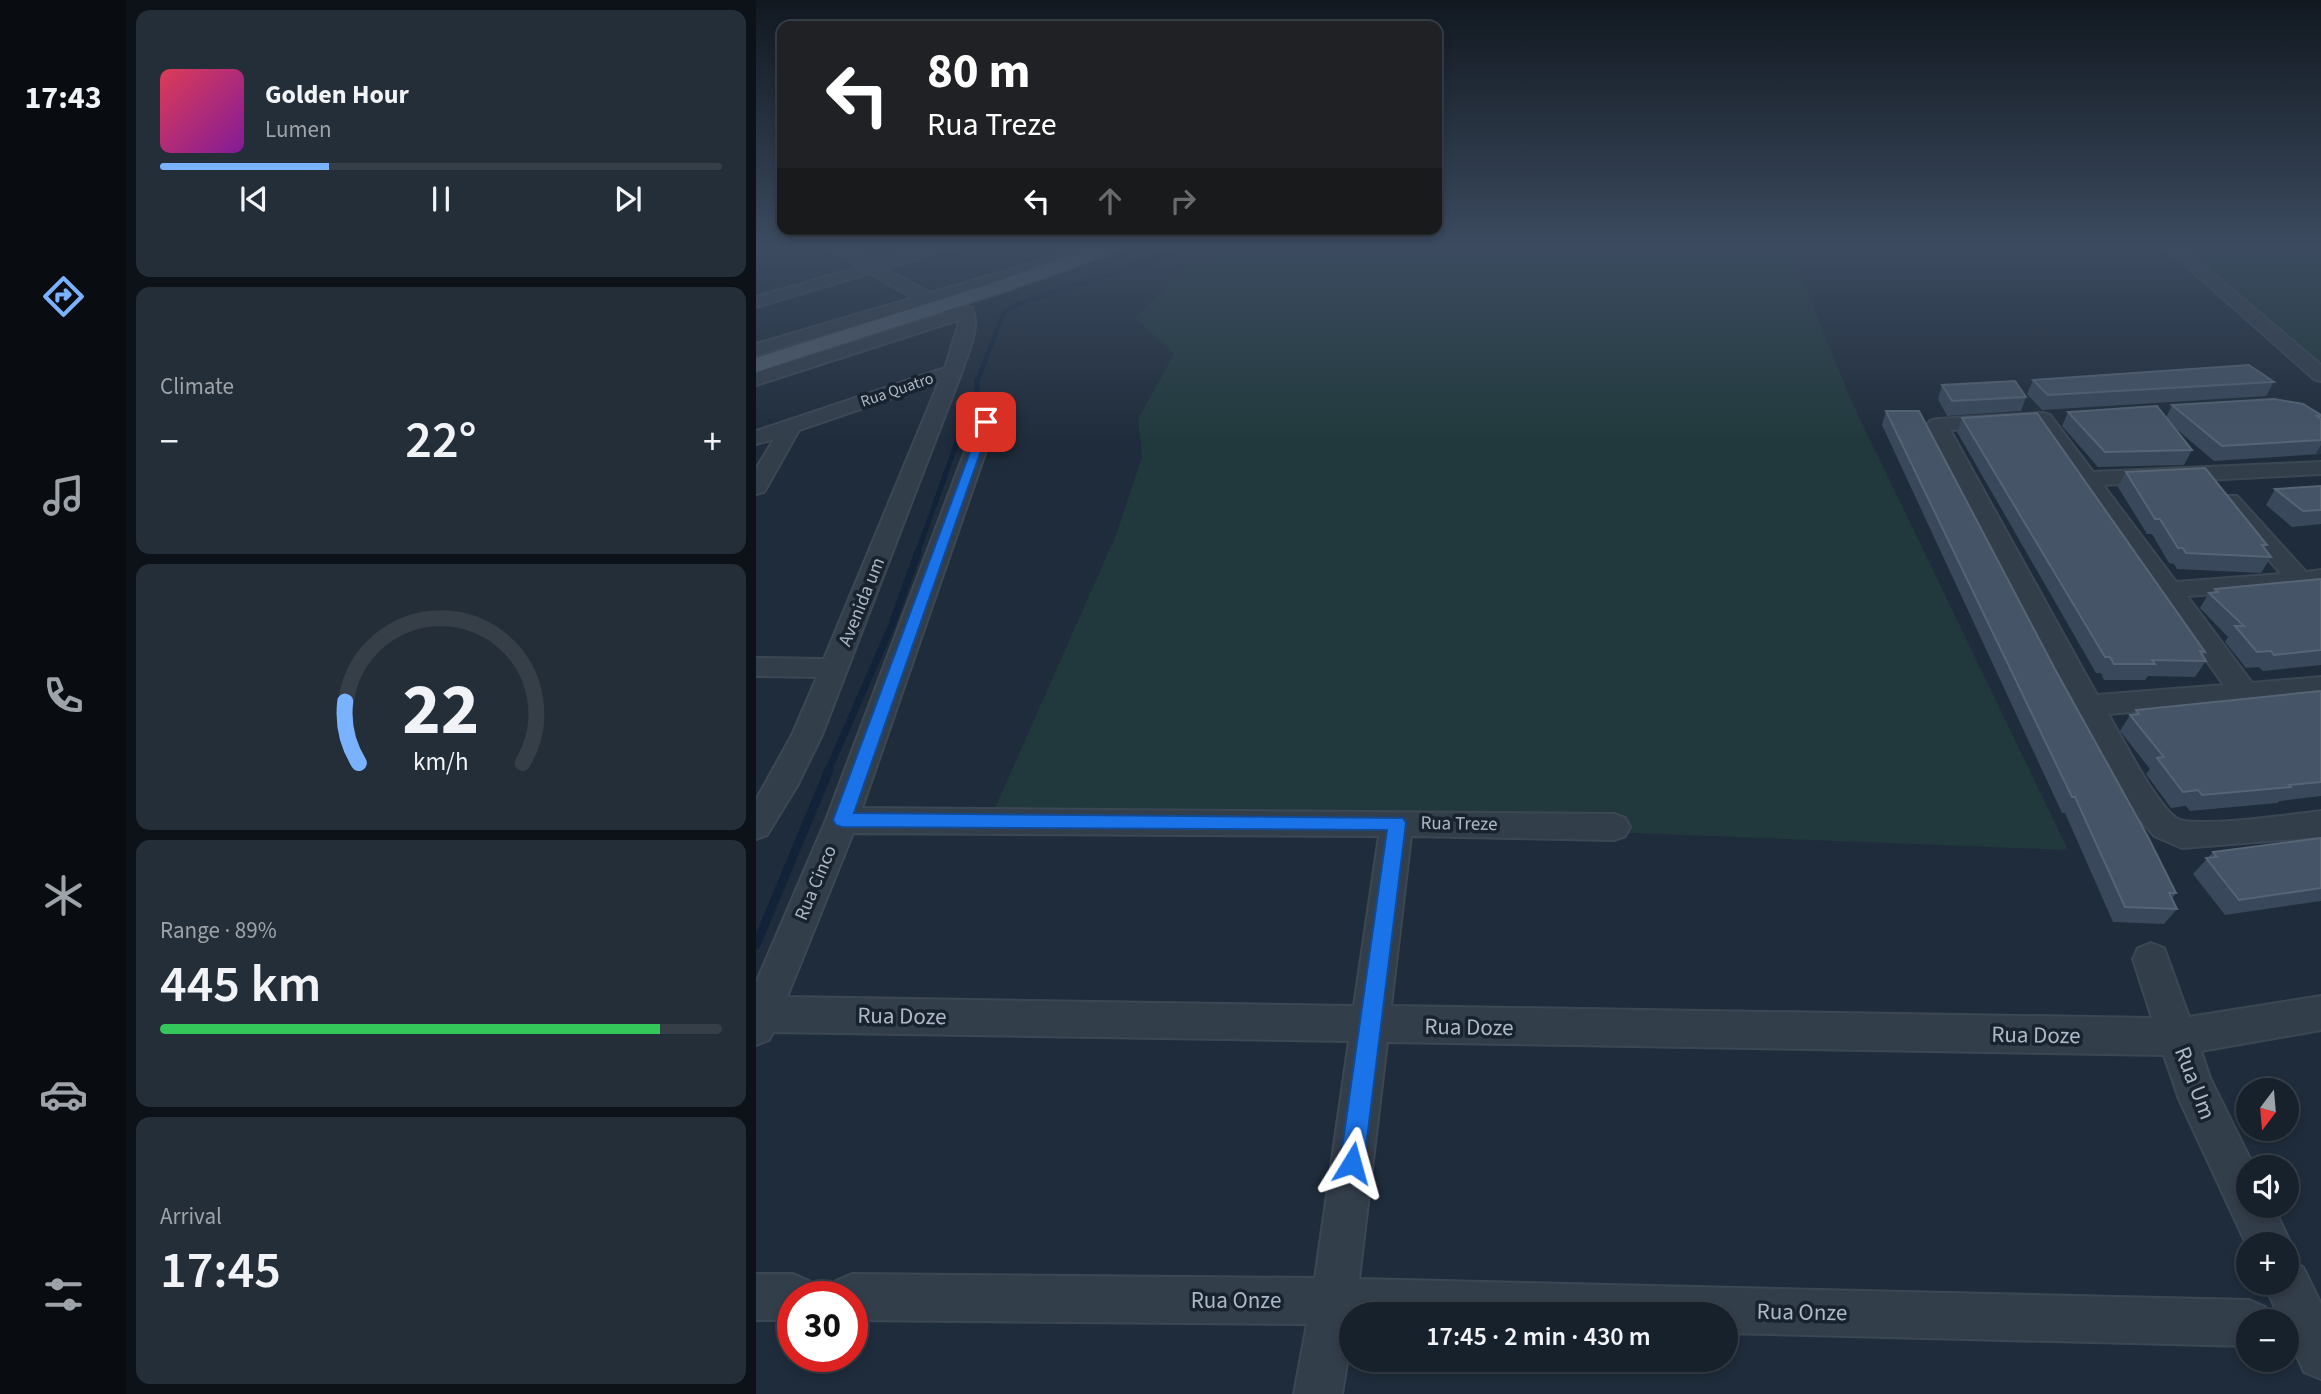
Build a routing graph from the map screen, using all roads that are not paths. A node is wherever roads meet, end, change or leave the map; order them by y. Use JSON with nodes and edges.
{"nodes":[{"id":1,"x":906,"y":310,"type":"edge"},
{"id":2,"x":912,"y":310,"type":"edge"},
{"id":3,"x":960,"y":310,"type":"edge"},
{"id":4,"x":970,"y":310,"type":"edge"},
{"id":5,"x":2246,"y":310,"type":"edge"},
{"id":6,"x":966,"y":312,"type":"junction"},
{"id":7,"x":756,"y":351,"type":"edge"},
{"id":8,"x":756,"y":365,"type":"edge"},
{"id":9,"x":953,"y":370,"type":"junction"},
{"id":10,"x":2321,"y":375,"type":"edge"},
{"id":11,"x":756,"y":379,"type":"edge"},
{"id":12,"x":2071,"y":418,"type":"edge"},
{"id":13,"x":2043,"y":419,"type":"junction"},
{"id":14,"x":986,"y":422,"type":"dead end"},
{"id":15,"x":792,"y":425,"type":"junction"},
{"id":16,"x":756,"y":438,"type":"edge"},
{"id":17,"x":2321,"y":468,"type":"edge"},
{"id":18,"x":2205,"y":474,"type":"junction"},
{"id":19,"x":2089,"y":479,"type":"junction"},
{"id":20,"x":756,"y":487,"type":"edge"},
{"id":21,"x":2310,"y":579,"type":"edge"},
{"id":22,"x":2169,"y":590,"type":"junction"},
{"id":23,"x":756,"y":667,"type":"edge"},
{"id":24,"x":835,"y":668,"type":"junction"},
{"id":25,"x":2321,"y":687,"type":"edge"},
{"id":26,"x":2245,"y":694,"type":"junction"},
{"id":27,"x":2089,"y":706,"type":"junction"},
{"id":28,"x":842,"y":820,"type":"junction"},
{"id":29,"x":1397,"y":823,"type":"junction"},
{"id":30,"x":757,"y":824,"type":"edge"},
{"id":31,"x":2321,"y":824,"type":"edge"},
{"id":32,"x":1614,"y":827,"type":"dead end"},
{"id":33,"x":2151,"y":959,"type":"dead end"},
{"id":34,"x":2321,"y":1013,"type":"edge"},
{"id":35,"x":759,"y":1020,"type":"edge"},
{"id":36,"x":1371,"y":1026,"type":"junction"},
{"id":37,"x":2177,"y":1037,"type":"junction"},
{"id":38,"x":2236,"y":1177,"type":"edge"},
{"id":39,"x":2291,"y":1295,"type":"edge"},
{"id":40,"x":756,"y":1297,"type":"edge"},
{"id":41,"x":777,"y":1297,"type":"edge"},
{"id":42,"x":868,"y":1297,"type":"edge"},
{"id":43,"x":1334,"y":1301,"type":"junction"},
{"id":44,"x":2236,"y":1323,"type":"edge"},
{"id":45,"x":2305,"y":1334,"type":"edge"},
{"id":46,"x":1318,"y":1394,"type":"edge"}],
"edges":[{"from":1,"to":7,"type":"street"},
{"from":2,"to":8,"type":"main road"},
{"from":3,"to":6,"type":"street"},
{"from":4,"to":6,"type":"street"},
{"from":5,"to":10,"type":"street"},
{"from":6,"to":9,"type":"street","name":"Rua Quatro"},
{"from":6,"to":11,"type":"street"},
{"from":9,"to":15,"type":"street","name":"Rua Quatro"},
{"from":9,"to":24,"type":"street","name":"Avenida um"},
{"from":12,"to":13,"type":"street"},
{"from":13,"to":19,"type":"street"},
{"from":13,"to":27,"type":"street"},
{"from":14,"to":28,"type":"street","name":"Rua Cinco"},
{"from":15,"to":16,"type":"street","name":"Rua Quatro"},
{"from":15,"to":20,"type":"street"},
{"from":17,"to":18,"type":"street"},
{"from":18,"to":19,"type":"street"},
{"from":18,"to":21,"type":"street"},
{"from":19,"to":22,"type":"street"},
{"from":21,"to":22,"type":"street"},
{"from":22,"to":26,"type":"street"},
{"from":23,"to":24,"type":"street"},
{"from":24,"to":30,"type":"street","name":"Avenida um"},
{"from":25,"to":26,"type":"street"},
{"from":26,"to":27,"type":"street"},
{"from":27,"to":31,"type":"street"},
{"from":28,"to":29,"type":"street","name":"Rua Treze"},
{"from":28,"to":35,"type":"street","name":"Rua Cinco"},
{"from":29,"to":32,"type":"street","name":"Rua Treze"},
{"from":29,"to":36,"type":"street"},
{"from":33,"to":37,"type":"street","name":"Rua Um"},
{"from":34,"to":37,"type":"street","name":"Rua Doze"},
{"from":35,"to":36,"type":"street","name":"Rua Doze"},
{"from":36,"to":37,"type":"street","name":"Rua Doze"},
{"from":36,"to":43,"type":"street"},
{"from":37,"to":38,"type":"street","name":"Rua Um"},
{"from":39,"to":45,"type":"street"},
{"from":40,"to":41,"type":"street"},
{"from":42,"to":43,"type":"street","name":"Rua Onze"},
{"from":43,"to":44,"type":"street","name":"Rua Onze"},
{"from":43,"to":46,"type":"street"}]}
